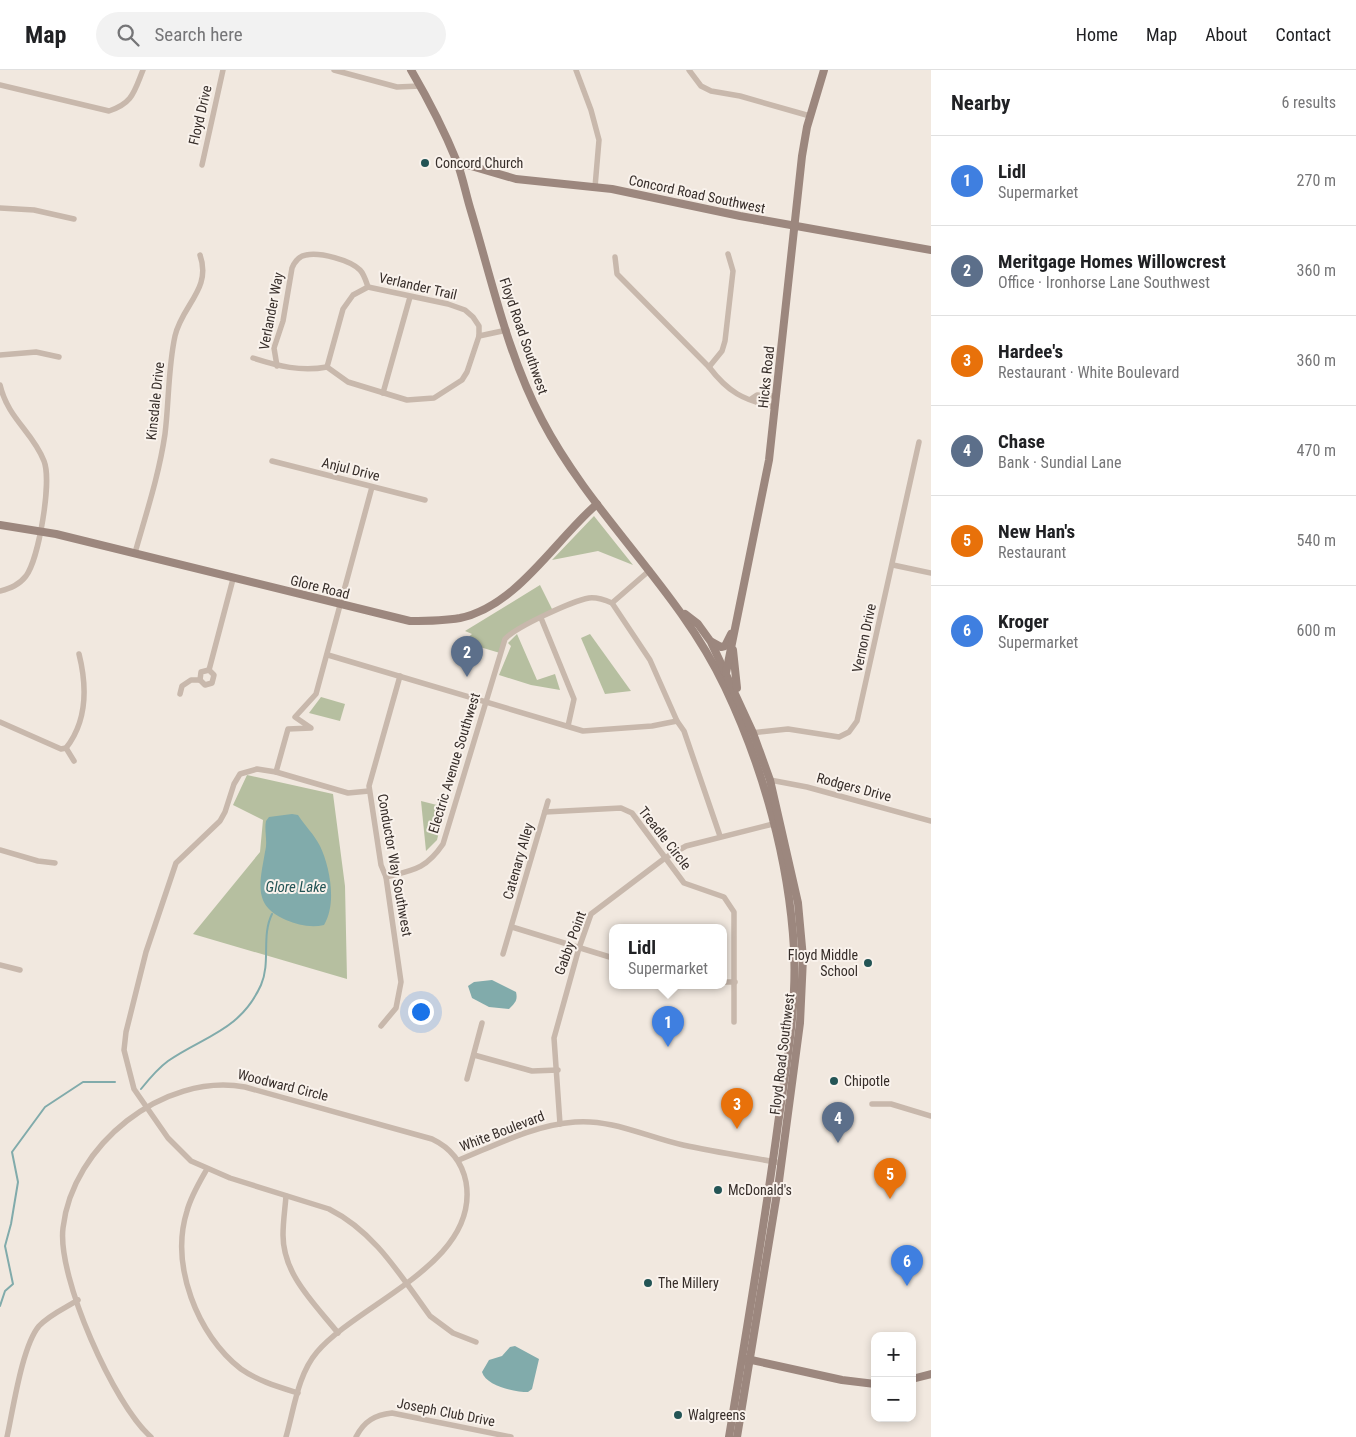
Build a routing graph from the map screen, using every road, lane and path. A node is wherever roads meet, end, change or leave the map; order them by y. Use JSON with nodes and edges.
{"nodes":[{"id":1,"x":143,"y":70,"type":"edge"},
{"id":2,"x":223,"y":70,"type":"edge"},
{"id":3,"x":334,"y":70,"type":"edge"},
{"id":4,"x":411,"y":70,"type":"edge"},
{"id":5,"x":576,"y":70,"type":"edge"},
{"id":6,"x":689,"y":70,"type":"edge"},
{"id":7,"x":824,"y":70,"type":"edge"},
{"id":8,"x":0,"y":85,"type":"edge"},
{"id":9,"x":420,"y":86,"type":"junction"},
{"id":10,"x":810,"y":116,"type":"junction"},
{"id":11,"x":202,"y":165,"type":"dead end"},
{"id":12,"x":458,"y":166,"type":"junction"},
{"id":13,"x":595,"y":187,"type":"junction"},
{"id":14,"x":0,"y":208,"type":"edge"},
{"id":15,"x":74,"y":219,"type":"dead end"},
{"id":16,"x":794,"y":226,"type":"junction"},
{"id":17,"x":931,"y":250,"type":"edge"},
{"id":18,"x":728,"y":254,"type":"dead end"},
{"id":19,"x":200,"y":255,"type":"dead end"},
{"id":20,"x":615,"y":257,"type":"dead end"},
{"id":21,"x":368,"y":288,"type":"junction"},
{"id":22,"x":410,"y":297,"type":"junction"},
{"id":23,"x":507,"y":330,"type":"junction"},
{"id":24,"x":479,"y":336,"type":"junction"},
{"id":25,"x":0,"y":355,"type":"edge"},
{"id":26,"x":59,"y":357,"type":"dead end"},
{"id":27,"x":253,"y":358,"type":"dead end"},
{"id":28,"x":277,"y":366,"type":"junction"},
{"id":29,"x":327,"y":367,"type":"junction"},
{"id":30,"x":708,"y":367,"type":"junction"},
{"id":31,"x":0,"y":385,"type":"edge"},
{"id":32,"x":383,"y":393,"type":"junction"},
{"id":33,"x":775,"y":396,"type":"junction"},
{"id":34,"x":751,"y":399,"type":"junction"},
{"id":35,"x":774,"y":407,"type":"junction"},
{"id":36,"x":919,"y":442,"type":"dead end"},
{"id":37,"x":272,"y":462,"type":"dead end"},
{"id":38,"x":372,"y":487,"type":"junction"},
{"id":39,"x":425,"y":500,"type":"dead end"},
{"id":40,"x":597,"y":504,"type":"junction"},
{"id":41,"x":0,"y":525,"type":"edge"},
{"id":42,"x":40,"y":532,"type":"junction"},
{"id":43,"x":135,"y":553,"type":"junction"},
{"id":44,"x":893,"y":565,"type":"junction"},
{"id":45,"x":650,"y":570,"type":"junction"},
{"id":46,"x":931,"y":573,"type":"edge"},
{"id":47,"x":234,"y":579,"type":"junction"},
{"id":48,"x":0,"y":591,"type":"edge"},
{"id":49,"x":612,"y":603,"type":"junction"},
{"id":50,"x":340,"y":605,"type":"junction"},
{"id":51,"x":680,"y":609,"type":"junction"},
{"id":52,"x":541,"y":618,"type":"junction"},
{"id":53,"x":737,"y":620,"type":"junction"},
{"id":54,"x":711,"y":642,"type":"junction"},
{"id":55,"x":733,"y":645,"type":"junction"},
{"id":56,"x":79,"y":654,"type":"dead end"},
{"id":57,"x":328,"y":655,"type":"junction"},
{"id":58,"x":208,"y":670,"type":"junction"},
{"id":59,"x":726,"y":672,"type":"junction"},
{"id":60,"x":400,"y":676,"type":"junction"},
{"id":61,"x":200,"y":680,"type":"junction"},
{"id":62,"x":724,"y":685,"type":"junction"},
{"id":63,"x":180,"y":694,"type":"dead end"},
{"id":64,"x":486,"y":701,"type":"junction"},
{"id":65,"x":742,"y":707,"type":"junction"},
{"id":66,"x":677,"y":721,"type":"junction"},
{"id":67,"x":0,"y":722,"type":"edge"},
{"id":68,"x":568,"y":726,"type":"junction"},
{"id":69,"x":753,"y":732,"type":"junction"},
{"id":70,"x":745,"y":735,"type":"junction"},
{"id":71,"x":66,"y":748,"type":"junction"},
{"id":72,"x":74,"y":761,"type":"dead end"},
{"id":73,"x":276,"y":772,"type":"junction"},
{"id":74,"x":770,"y":780,"type":"junction"},
{"id":75,"x":369,"y":791,"type":"junction"},
{"id":76,"x":548,"y":801,"type":"dead end"},
{"id":77,"x":545,"y":812,"type":"junction"},
{"id":78,"x":931,"y":821,"type":"edge"},
{"id":79,"x":773,"y":824,"type":"junction"},
{"id":80,"x":720,"y":836,"type":"junction"},
{"id":81,"x":0,"y":850,"type":"edge"},
{"id":82,"x":665,"y":858,"type":"junction"},
{"id":83,"x":55,"y":863,"type":"dead end"},
{"id":84,"x":386,"y":877,"type":"junction"},
{"id":85,"x":512,"y":927,"type":"junction"},
{"id":86,"x":579,"y":948,"type":"junction"},
{"id":87,"x":502,"y":954,"type":"dead end"},
{"id":88,"x":609,"y":957,"type":"edge"},
{"id":89,"x":0,"y":965,"type":"edge"},
{"id":90,"x":20,"y":970,"type":"dead end"},
{"id":91,"x":727,"y":982,"type":"edge"},
{"id":92,"x":735,"y":982,"type":"junction"},
{"id":93,"x":734,"y":1022,"type":"dead end"},
{"id":94,"x":482,"y":1023,"type":"dead end"},
{"id":95,"x":380,"y":1026,"type":"dead end"},
{"id":96,"x":474,"y":1055,"type":"junction"},
{"id":97,"x":558,"y":1070,"type":"junction"},
{"id":98,"x":467,"y":1079,"type":"dead end"},
{"id":99,"x":872,"y":1104,"type":"dead end"},
{"id":100,"x":147,"y":1108,"type":"junction"},
{"id":101,"x":931,"y":1116,"type":"edge"},
{"id":102,"x":560,"y":1124,"type":"junction"},
{"id":103,"x":459,"y":1160,"type":"junction"},
{"id":104,"x":777,"y":1162,"type":"junction"},
{"id":105,"x":207,"y":1169,"type":"junction"},
{"id":106,"x":286,"y":1196,"type":"junction"},
{"id":107,"x":406,"y":1283,"type":"junction"},
{"id":108,"x":78,"y":1300,"type":"junction"},
{"id":109,"x":338,"y":1333,"type":"junction"},
{"id":110,"x":476,"y":1342,"type":"dead end"},
{"id":111,"x":746,"y":1358,"type":"junction"},
{"id":112,"x":931,"y":1374,"type":"edge"},
{"id":113,"x":916,"y":1377,"type":"edge"},
{"id":114,"x":871,"y":1384,"type":"edge"},
{"id":115,"x":298,"y":1393,"type":"junction"},
{"id":116,"x":6,"y":1437,"type":"edge"},
{"id":117,"x":151,"y":1437,"type":"edge"},
{"id":118,"x":286,"y":1437,"type":"edge"},
{"id":119,"x":356,"y":1437,"type":"edge"},
{"id":120,"x":511,"y":1437,"type":"edge"},
{"id":121,"x":729,"y":1437,"type":"edge"},
{"id":122,"x":737,"y":1437,"type":"edge"}],
"edges":[{"from":1,"to":8,"type":"street"},
{"from":2,"to":11,"type":"street","name":"Floyd Drive"},
{"from":3,"to":9,"type":"street"},
{"from":4,"to":9,"type":"main road","name":"Floyd Road Southwest"},
{"from":5,"to":13,"type":"street"},
{"from":6,"to":10,"type":"street"},
{"from":7,"to":10,"type":"main road","name":"Hicks Road"},
{"from":9,"to":12,"type":"main road","name":"Floyd Road Southwest"},
{"from":10,"to":16,"type":"main road","name":"Hicks Road"},
{"from":12,"to":13,"type":"main road","name":"Concord Road Southwest"},
{"from":12,"to":23,"type":"main road","name":"Floyd Road Southwest"},
{"from":13,"to":16,"type":"main road","name":"Concord Road Southwest"},
{"from":14,"to":15,"type":"street"},
{"from":16,"to":17,"type":"main road","name":"Concord Road Southwest"},
{"from":16,"to":33,"type":"main road","name":"Hicks Road"},
{"from":18,"to":30,"type":"street"},
{"from":19,"to":43,"type":"street","name":"Kinsdale Drive"},
{"from":20,"to":30,"type":"street"},
{"from":21,"to":22,"type":"street","name":"Verlander Trail"},
{"from":21,"to":28,"type":"street","name":"Verlander Way"},
{"from":21,"to":29,"type":"street","name":"Verlander Trail"},
{"from":22,"to":24,"type":"street","name":"Verlander Trail"},
{"from":22,"to":32,"type":"street"},
{"from":23,"to":24,"type":"street"},
{"from":23,"to":40,"type":"main road","name":"Floyd Road Southwest"},
{"from":24,"to":32,"type":"street"},
{"from":25,"to":26,"type":"street"},
{"from":27,"to":28,"type":"street"},
{"from":28,"to":29,"type":"street"},
{"from":29,"to":32,"type":"street"},
{"from":30,"to":34,"type":"street"},
{"from":31,"to":42,"type":"street"},
{"from":33,"to":34,"type":"street"},
{"from":33,"to":35,"type":"main road","name":"Hicks Road"},
{"from":34,"to":35,"type":"street"},
{"from":35,"to":53,"type":"main road","name":"Hicks Road"},
{"from":36,"to":44,"type":"street","name":"Vernon Drive"},
{"from":37,"to":38,"type":"street","name":"Anjul Drive"},
{"from":38,"to":39,"type":"street","name":"Anjul Drive"},
{"from":38,"to":50,"type":"street"},
{"from":40,"to":45,"type":"main road","name":"Floyd Road Southwest"},
{"from":40,"to":50,"type":"main road","name":"Glore Road"},
{"from":41,"to":42,"type":"main road","name":"Glore Road"},
{"from":42,"to":43,"type":"main road","name":"Glore Road"},
{"from":42,"to":48,"type":"street"},
{"from":43,"to":47,"type":"main road","name":"Glore Road"},
{"from":44,"to":46,"type":"street"},
{"from":44,"to":69,"type":"street","name":"Vernon Drive"},
{"from":45,"to":49,"type":"street"},
{"from":45,"to":51,"type":"main road","name":"Floyd Road Southwest"},
{"from":47,"to":50,"type":"main road","name":"Glore Road"},
{"from":47,"to":58,"type":"street"},
{"from":49,"to":52,"type":"street","name":"Electric Avenue Southwest"},
{"from":49,"to":66,"type":"street"},
{"from":50,"to":57,"type":"street"},
{"from":51,"to":54,"type":"main road","name":"Floyd Road Southwest"},
{"from":51,"to":62,"type":"main road","name":"Floyd Road Southwest"},
{"from":52,"to":64,"type":"street","name":"Electric Avenue Southwest"},
{"from":52,"to":68,"type":"street"},
{"from":53,"to":54,"type":"main road"},
{"from":53,"to":55,"type":"main road","name":"Hicks Road"},
{"from":54,"to":59,"type":"main road","name":"Floyd Road Southwest"},
{"from":55,"to":59,"type":"main road","name":"Hicks Road"},
{"from":55,"to":65,"type":"main road"},
{"from":56,"to":71,"type":"street"},
{"from":57,"to":60,"type":"street"},
{"from":57,"to":73,"type":"street"},
{"from":58,"to":61,"type":"street"},
{"from":58,"to":61,"type":"street"},
{"from":59,"to":62,"type":"main road","name":"Hicks Road"},
{"from":59,"to":65,"type":"main road","name":"Floyd Road Southwest"},
{"from":60,"to":64,"type":"street"},
{"from":60,"to":75,"type":"street","name":"Conductor Way Southwest"},
{"from":61,"to":63,"type":"street"},
{"from":62,"to":70,"type":"main road","name":"Floyd Road Southwest"},
{"from":64,"to":68,"type":"street"},
{"from":64,"to":84,"type":"street","name":"Electric Avenue Southwest"},
{"from":65,"to":69,"type":"main road","name":"Floyd Road Southwest"},
{"from":66,"to":68,"type":"street"},
{"from":66,"to":80,"type":"street"},
{"from":67,"to":71,"type":"street"},
{"from":69,"to":70,"type":"street","name":"Vernon Drive"},
{"from":69,"to":74,"type":"main road","name":"Floyd Road Southwest"},
{"from":70,"to":79,"type":"main road","name":"Floyd Road Southwest"},
{"from":71,"to":72,"type":"street"},
{"from":73,"to":75,"type":"street"},
{"from":73,"to":100,"type":"street"},
{"from":74,"to":78,"type":"street","name":"Rodgers Drive"},
{"from":74,"to":104,"type":"main road","name":"Floyd Road Southwest"},
{"from":75,"to":84,"type":"street","name":"Conductor Way Southwest"},
{"from":76,"to":77,"type":"street","name":"Catenary Alley"},
{"from":77,"to":82,"type":"street","name":"Treadle Circle"},
{"from":77,"to":85,"type":"street","name":"Catenary Alley"},
{"from":79,"to":80,"type":"street","name":"Gabby Point"},
{"from":79,"to":104,"type":"main road","name":"Floyd Road Southwest"},
{"from":80,"to":82,"type":"street","name":"Gabby Point"},
{"from":81,"to":83,"type":"street"},
{"from":82,"to":86,"type":"street","name":"Gabby Point"},
{"from":82,"to":92,"type":"street","name":"Treadle Circle"},
{"from":84,"to":95,"type":"street","name":"Conductor Way Southwest"},
{"from":85,"to":86,"type":"street"},
{"from":85,"to":87,"type":"street"},
{"from":86,"to":88,"type":"street"},
{"from":86,"to":97,"type":"street","name":"Gabby Point"},
{"from":89,"to":90,"type":"street"},
{"from":91,"to":92,"type":"street"},
{"from":92,"to":93,"type":"street","name":"Treadle Circle"},
{"from":94,"to":96,"type":"street"},
{"from":96,"to":97,"type":"street"},
{"from":96,"to":98,"type":"street"},
{"from":97,"to":102,"type":"street","name":"Gabby Point"},
{"from":99,"to":101,"type":"street"},
{"from":100,"to":103,"type":"street","name":"Woodward Circle"},
{"from":100,"to":105,"type":"street"},
{"from":100,"to":108,"type":"street","name":"Woodward Circle"},
{"from":102,"to":103,"type":"street","name":"White Boulevard"},
{"from":102,"to":104,"type":"street","name":"White Boulevard"},
{"from":103,"to":107,"type":"street","name":"White Boulevard"},
{"from":104,"to":111,"type":"main road","name":"Floyd Road Southwest"},
{"from":105,"to":106,"type":"street"},
{"from":105,"to":115,"type":"street"},
{"from":106,"to":107,"type":"street"},
{"from":106,"to":109,"type":"street"},
{"from":107,"to":109,"type":"street","name":"White Boulevard"},
{"from":107,"to":110,"type":"street"},
{"from":108,"to":116,"type":"street"},
{"from":108,"to":117,"type":"street","name":"Woodward Circle"},
{"from":109,"to":115,"type":"street","name":"White Boulevard"},
{"from":111,"to":114,"type":"main road"},
{"from":111,"to":121,"type":"main road","name":"Floyd Road Southwest"},
{"from":111,"to":122,"type":"main road","name":"Floyd Road Southwest"},
{"from":112,"to":113,"type":"main road"},
{"from":115,"to":118,"type":"street","name":"White Boulevard"},
{"from":119,"to":120,"type":"street","name":"Joseph Club Drive"}]}
